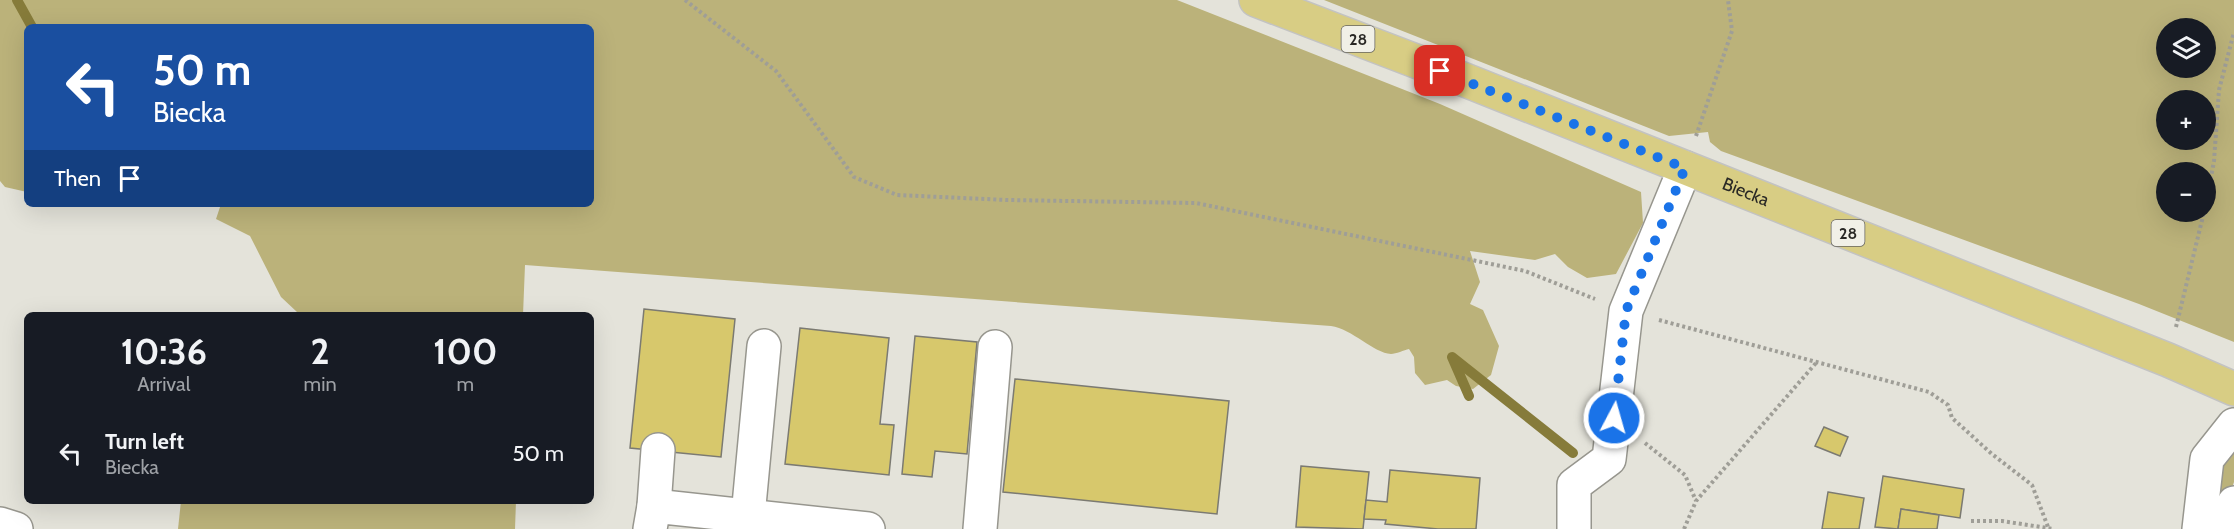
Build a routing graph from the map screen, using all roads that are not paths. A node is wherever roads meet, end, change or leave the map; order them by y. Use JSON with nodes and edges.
{"nodes":[{"id":1,"x":1256,"y":0,"type":"edge"},
{"id":2,"x":1685,"y":168,"type":"junction"},
{"id":3,"x":764,"y":346,"type":"dead end"},
{"id":4,"x":995,"y":346,"type":"dead end"},
{"id":5,"x":2234,"y":389,"type":"edge"},
{"id":6,"x":2234,"y":425,"type":"edge"},
{"id":7,"x":658,"y":450,"type":"dead end"},
{"id":8,"x":2234,"y":502,"type":"edge"},
{"id":9,"x":748,"y":516,"type":"junction"},
{"id":10,"x":652,"y":517,"type":"edge"},
{"id":11,"x":0,"y":524,"type":"edge"},
{"id":12,"x":16,"y":529,"type":"edge"},
{"id":13,"x":868,"y":529,"type":"edge"},
{"id":14,"x":980,"y":529,"type":"edge"},
{"id":15,"x":1574,"y":529,"type":"edge"},
{"id":16,"x":2199,"y":529,"type":"edge"},
{"id":17,"x":2224,"y":529,"type":"edge"}],
"edges":[{"from":1,"to":2,"type":"main road","name":"Biecka","number":"28"},
{"from":2,"to":5,"type":"main road","name":"Biecka","number":"28"},
{"from":2,"to":15,"type":"street"},
{"from":3,"to":9,"type":"street"},
{"from":4,"to":14,"type":"street"},
{"from":6,"to":16,"type":"street"},
{"from":7,"to":10,"type":"street"},
{"from":8,"to":17,"type":"street"},
{"from":9,"to":10,"type":"street"},
{"from":9,"to":13,"type":"street"},
{"from":11,"to":12,"type":"street"}]}
